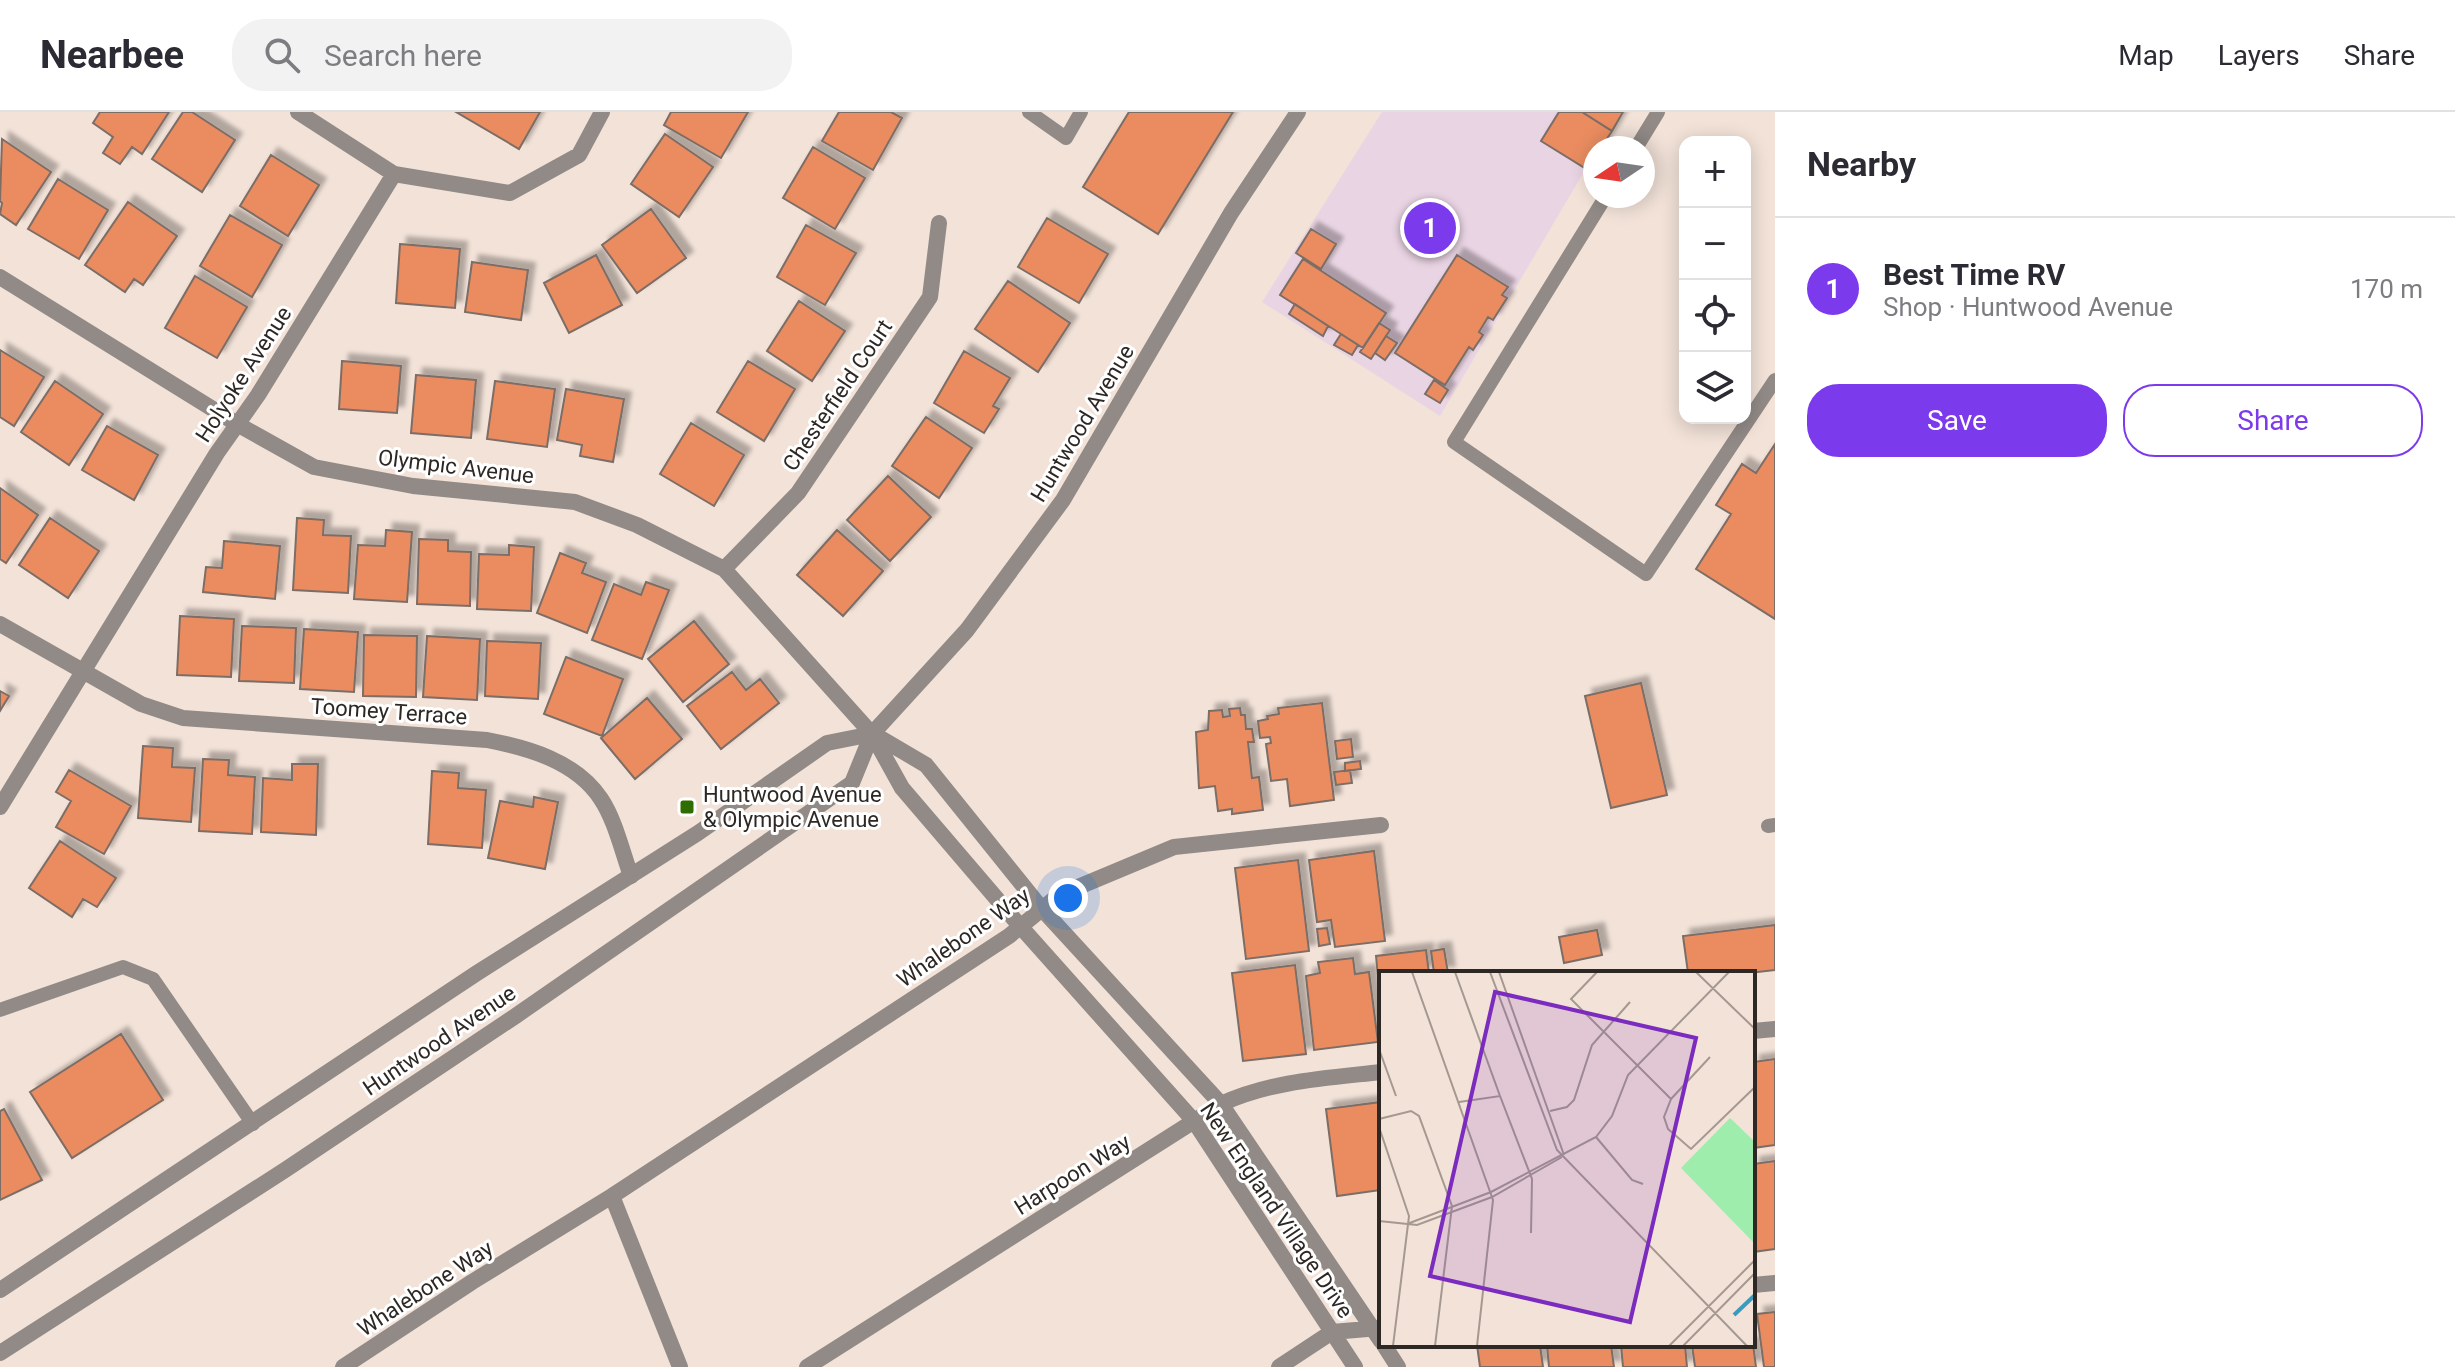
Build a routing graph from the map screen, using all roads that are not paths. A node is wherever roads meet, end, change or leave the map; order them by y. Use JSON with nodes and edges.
{"nodes":[{"id":1,"x":298,"y":112,"type":"edge"},
{"id":2,"x":602,"y":112,"type":"edge"},
{"id":3,"x":1029,"y":112,"type":"edge"},
{"id":4,"x":1081,"y":112,"type":"edge"},
{"id":5,"x":1298,"y":112,"type":"edge"},
{"id":6,"x":1658,"y":112,"type":"edge"},
{"id":7,"x":1643,"y":136,"type":"edge"},
{"id":8,"x":394,"y":174,"type":"junction"},
{"id":9,"x":1599,"y":208,"type":"edge"},
{"id":10,"x":939,"y":223,"type":"dead end"},
{"id":11,"x":0,"y":277,"type":"edge"},
{"id":12,"x":1775,"y":380,"type":"edge"},
{"id":13,"x":237,"y":424,"type":"junction"},
{"id":14,"x":724,"y":569,"type":"junction"},
{"id":15,"x":0,"y":624,"type":"edge"},
{"id":16,"x":85,"y":670,"type":"junction"},
{"id":17,"x":872,"y":734,"type":"junction"},
{"id":18,"x":0,"y":807,"type":"edge"},
{"id":19,"x":1381,"y":825,"type":"dead end"},
{"id":20,"x":631,"y":876,"type":"junction"},
{"id":21,"x":1042,"y":909,"type":"junction"},
{"id":22,"x":1020,"y":926,"type":"junction"},
{"id":23,"x":0,"y":1010,"type":"edge"},
{"id":24,"x":1775,"y":1029,"type":"edge"},
{"id":25,"x":1755,"y":1031,"type":"edge"},
{"id":26,"x":1379,"y":1072,"type":"edge"},
{"id":27,"x":1221,"y":1104,"type":"junction"},
{"id":28,"x":1194,"y":1121,"type":"junction"},
{"id":29,"x":253,"y":1124,"type":"junction"},
{"id":30,"x":612,"y":1196,"type":"junction"},
{"id":31,"x":1775,"y":1283,"type":"edge"},
{"id":32,"x":1755,"y":1285,"type":"edge"},
{"id":33,"x":0,"y":1290,"type":"edge"},
{"id":34,"x":1332,"y":1332,"type":"junction"},
{"id":35,"x":1379,"y":1335,"type":"edge"},
{"id":36,"x":1379,"y":1336,"type":"edge"},
{"id":37,"x":1386,"y":1347,"type":"edge"},
{"id":38,"x":0,"y":1353,"type":"edge"},
{"id":39,"x":343,"y":1367,"type":"edge"},
{"id":40,"x":680,"y":1367,"type":"edge"},
{"id":41,"x":807,"y":1367,"type":"edge"},
{"id":42,"x":1279,"y":1367,"type":"edge"},
{"id":43,"x":1355,"y":1367,"type":"edge"},
{"id":44,"x":1398,"y":1367,"type":"edge"}],
"edges":[{"from":1,"to":8,"type":"street"},
{"from":2,"to":8,"type":"street"},
{"from":3,"to":4,"type":"lane"},
{"from":5,"to":17,"type":"street","name":"Huntwood Avenue"},
{"from":6,"to":7,"type":"lane"},
{"from":8,"to":13,"type":"street","name":"Holyoke Avenue"},
{"from":9,"to":12,"type":"lane"},
{"from":10,"to":14,"type":"street","name":"Chesterfield Court"},
{"from":11,"to":13,"type":"street","name":"Olympic Avenue"},
{"from":13,"to":14,"type":"street","name":"Olympic Avenue"},
{"from":13,"to":16,"type":"street","name":"Holyoke Avenue"},
{"from":14,"to":17,"type":"street","name":"Olympic Avenue"},
{"from":15,"to":16,"type":"street","name":"Toomey Terrace"},
{"from":16,"to":18,"type":"street","name":"Holyoke Avenue"},
{"from":16,"to":20,"type":"street","name":"Toomey Terrace"},
{"from":17,"to":20,"type":"street","name":"Huntwood Avenue"},
{"from":17,"to":21,"type":"street","name":"New England Village Drive"},
{"from":17,"to":22,"type":"street","name":"New England Village Drive"},
{"from":17,"to":38,"type":"street","name":"Huntwood Avenue"},
{"from":19,"to":21,"type":"street","name":"Whalebone Way"},
{"from":20,"to":29,"type":"street","name":"Huntwood Avenue"},
{"from":21,"to":22,"type":"street","name":"Whalebone Way"},
{"from":21,"to":27,"type":"street","name":"New England Village Drive"},
{"from":22,"to":28,"type":"street","name":"New England Village Drive"},
{"from":22,"to":30,"type":"street","name":"Whalebone Way"},
{"from":23,"to":29,"type":"lane"},
{"from":24,"to":25,"type":"street"},
{"from":26,"to":27,"type":"street","name":"Harpoon Way"},
{"from":27,"to":28,"type":"street","name":"Harpoon Way"},
{"from":27,"to":35,"type":"street","name":"New England Village Drive"},
{"from":28,"to":34,"type":"street","name":"New England Village Drive"},
{"from":28,"to":41,"type":"street","name":"Harpoon Way"},
{"from":29,"to":33,"type":"street","name":"Huntwood Avenue"},
{"from":30,"to":39,"type":"street","name":"Whalebone Way"},
{"from":30,"to":40,"type":"street"},
{"from":31,"to":32,"type":"street"},
{"from":34,"to":36,"type":"street"},
{"from":34,"to":42,"type":"street"},
{"from":34,"to":43,"type":"street","name":"New England Village Drive"},
{"from":37,"to":44,"type":"street","name":"New England Village Drive"}]}
